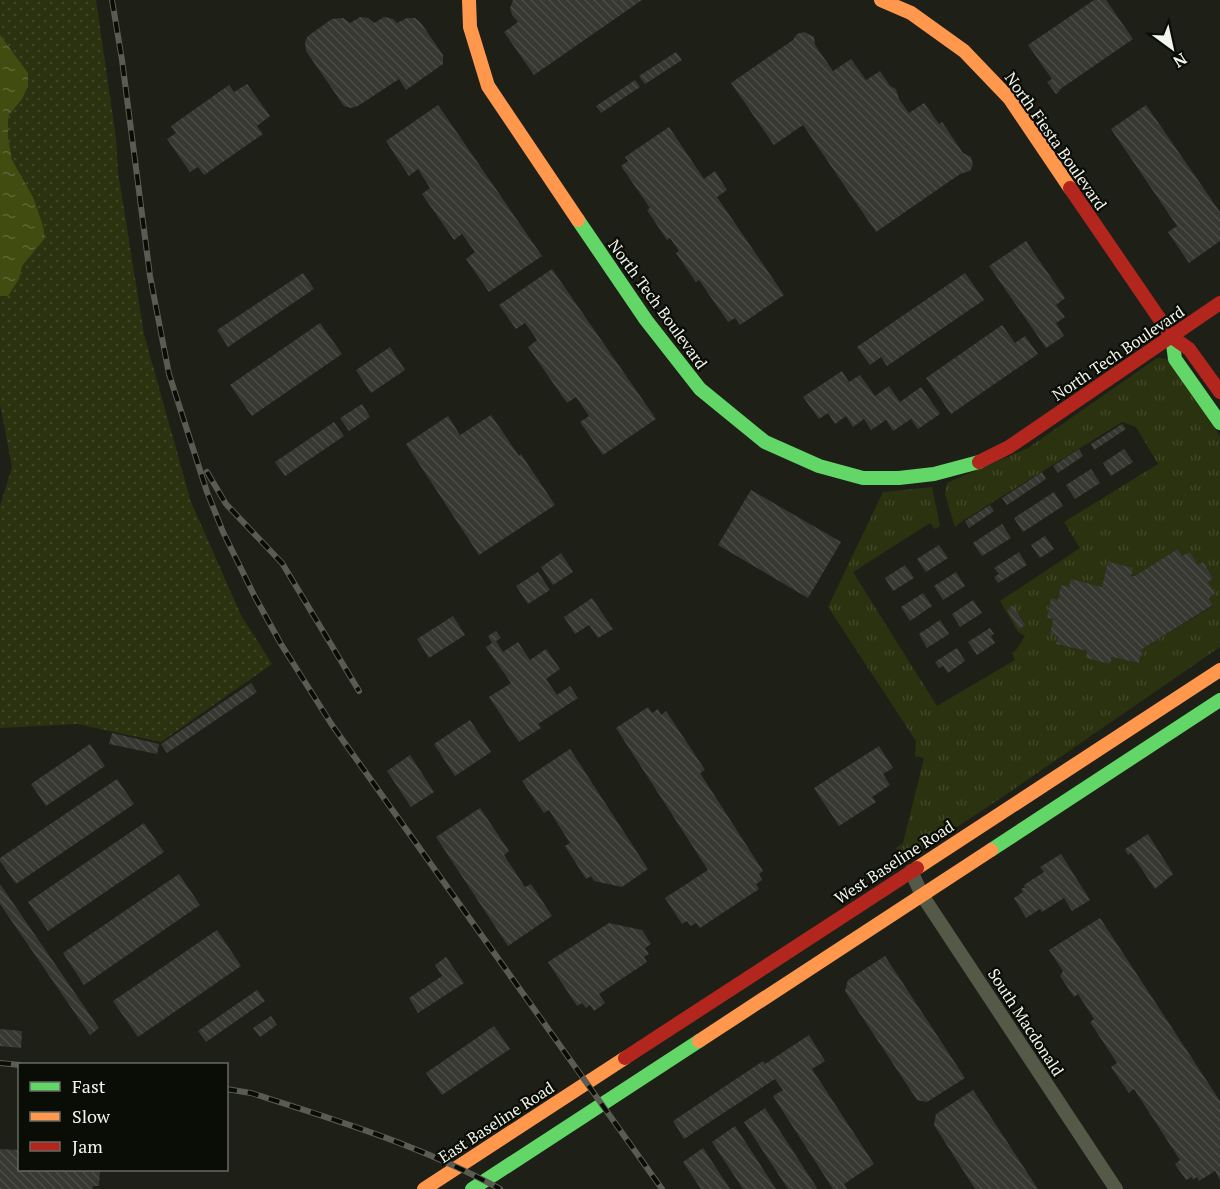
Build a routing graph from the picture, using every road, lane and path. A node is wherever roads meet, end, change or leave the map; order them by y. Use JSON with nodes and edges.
{"nodes":[{"id":1,"x":469,"y":0,"type":"edge"},
{"id":2,"x":881,"y":0,"type":"edge"},
{"id":3,"x":1220,"y":303,"type":"edge"},
{"id":4,"x":1172,"y":337,"type":"junction"},
{"id":5,"x":1220,"y":392,"type":"edge"},
{"id":6,"x":1220,"y":423,"type":"edge"},
{"id":7,"x":1220,"y":670,"type":"edge"},
{"id":8,"x":1220,"y":678,"type":"edge"},
{"id":9,"x":1220,"y":700,"type":"edge"},
{"id":10,"x":1156,"y":742,"type":"junction"},
{"id":11,"x":911,"y":872,"type":"junction"},
{"id":12,"x":922,"y":895,"type":"junction"},
{"id":13,"x":705,"y":1005,"type":"junction"},
{"id":14,"x":720,"y":1026,"type":"junction"},
{"id":15,"x":586,"y":1082,"type":"joint"},
{"id":16,"x":424,"y":1189,"type":"edge"},
{"id":17,"x":472,"y":1189,"type":"edge"},
{"id":18,"x":1116,"y":1189,"type":"edge"}],
"edges":[{"from":1,"to":4,"type":"main road","name":"North Tech Boulevard"},
{"from":2,"to":4,"type":"main road","name":"North Fiesta Boulevard"},
{"from":3,"to":4,"type":"main road","name":"North Tech Boulevard"},
{"from":4,"to":5,"type":"main road","name":"North Fiesta Boulevard"},
{"from":4,"to":6,"type":"main road","name":"North Fiesta Boulevard"},
{"from":7,"to":11,"type":"main road","name":"West Baseline Road"},
{"from":8,"to":10,"type":"main road"},
{"from":9,"to":10,"type":"main road"},
{"from":10,"to":12,"type":"main road"},
{"from":11,"to":12,"type":"street","name":"South Macdonald"},
{"from":11,"to":13,"type":"main road","name":"West Baseline Road"},
{"from":12,"to":14,"type":"main road"},
{"from":12,"to":18,"type":"street","name":"South Macdonald"},
{"from":13,"to":14,"type":"main road"},
{"from":13,"to":15,"type":"main road","name":"West Baseline Road"},
{"from":14,"to":17,"type":"main road"},
{"from":15,"to":16,"type":"main road","name":"East Baseline Road"}]}
